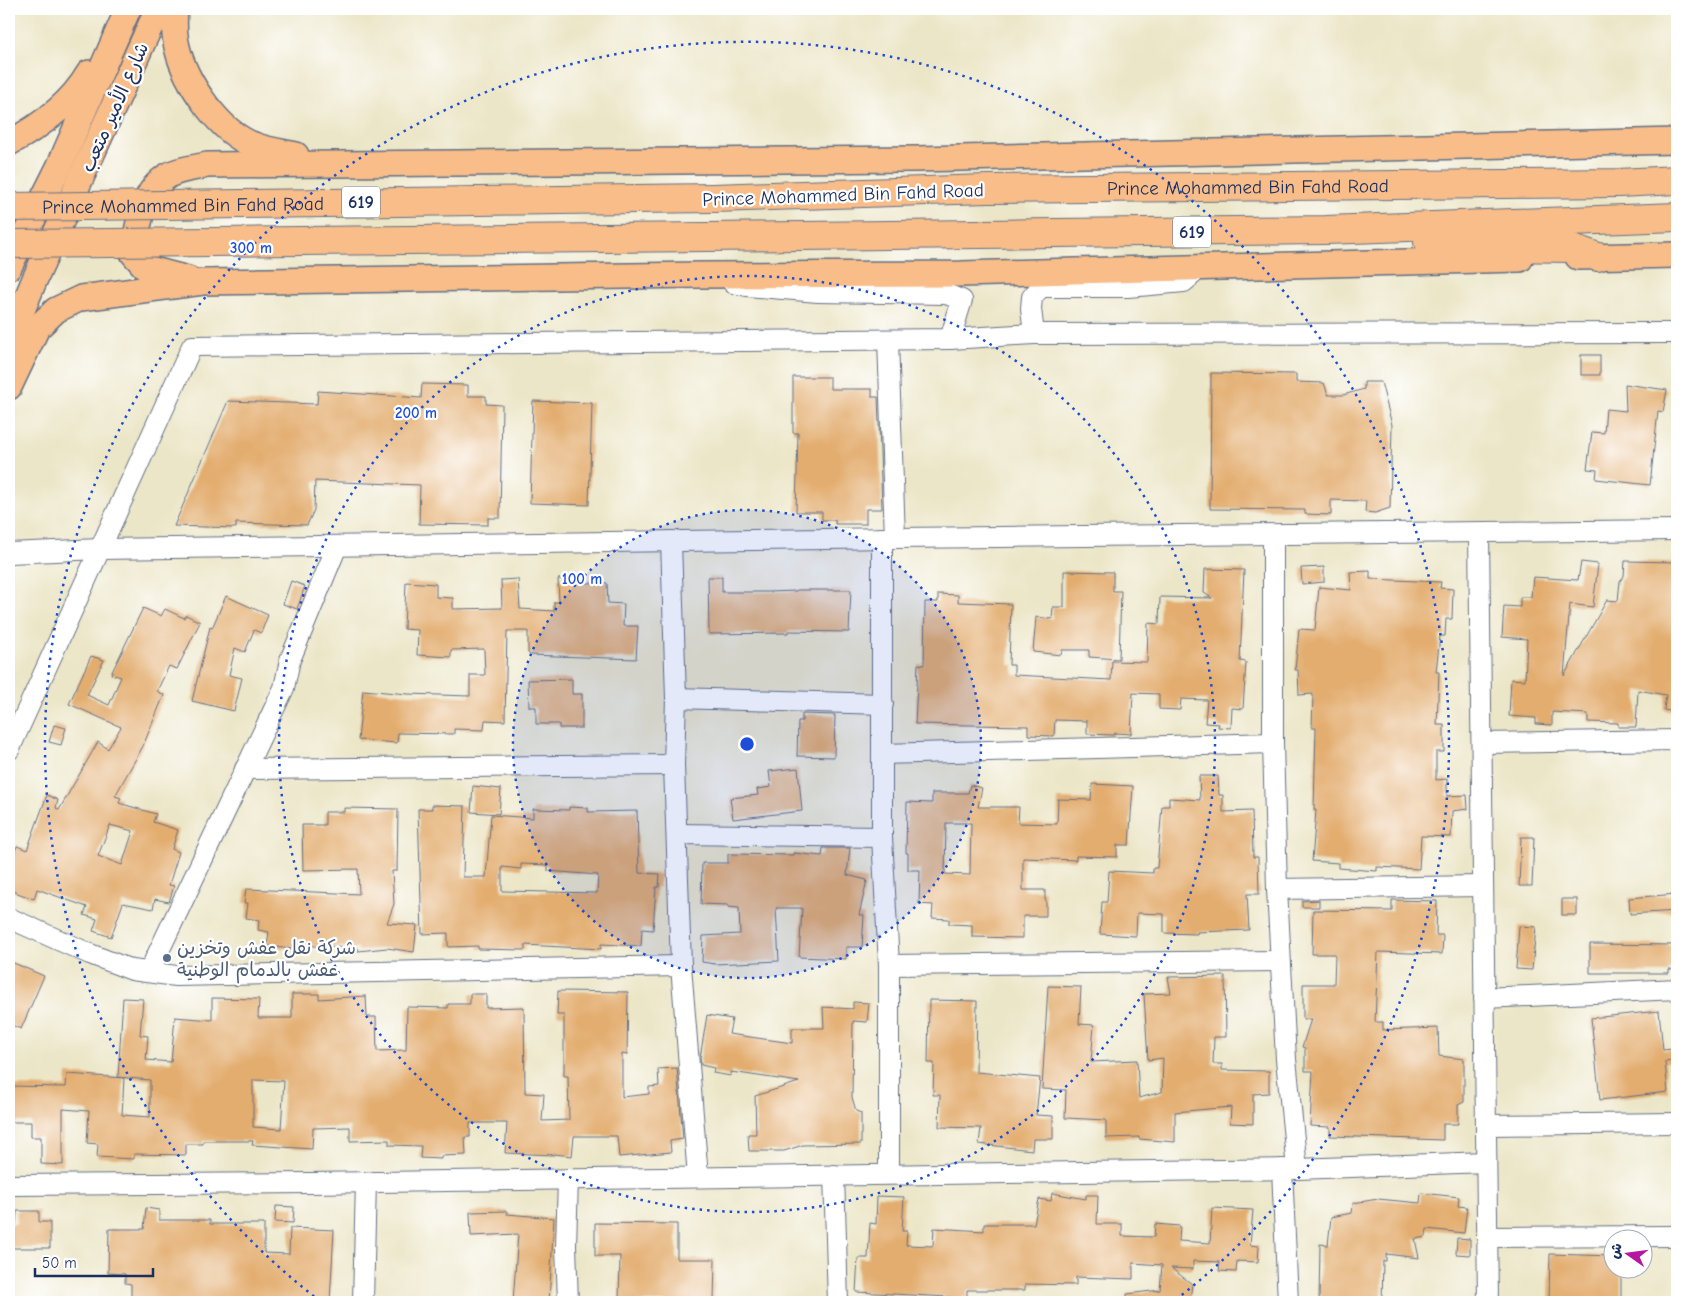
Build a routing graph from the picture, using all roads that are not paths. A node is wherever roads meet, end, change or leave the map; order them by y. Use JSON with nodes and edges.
{"nodes":[{"id":1,"x":123,"y":9,"type":"edge"},
{"id":2,"x":128,"y":9,"type":"edge"},
{"id":3,"x":158,"y":9,"type":"edge"},
{"id":4,"x":175,"y":9,"type":"edge"},
{"id":5,"x":1677,"y":141,"type":"edge"},
{"id":6,"x":9,"y":142,"type":"edge"},
{"id":7,"x":335,"y":164,"type":"junction"},
{"id":8,"x":1677,"y":180,"type":"edge"},
{"id":9,"x":9,"y":207,"type":"edge"},
{"id":10,"x":1677,"y":217,"type":"edge"},
{"id":11,"x":1368,"y":228,"type":"junction"},
{"id":12,"x":9,"y":244,"type":"edge"},
{"id":13,"x":1677,"y":254,"type":"edge"},
{"id":14,"x":1598,"y":256,"type":"junction"},
{"id":15,"x":1201,"y":266,"type":"junction"},
{"id":16,"x":9,"y":267,"type":"edge"},
{"id":17,"x":700,"y":275,"type":"junction"},
{"id":18,"x":203,"y":282,"type":"junction"},
{"id":19,"x":1677,"y":333,"type":"edge"},
{"id":20,"x":1034,"y":334,"type":"junction"},
{"id":21,"x":950,"y":339,"type":"junction"},
{"id":22,"x":888,"y":340,"type":"junction"},
{"id":23,"x":9,"y":342,"type":"edge"},
{"id":24,"x":9,"y":387,"type":"edge"},
{"id":25,"x":1677,"y":530,"type":"edge"},
{"id":26,"x":1479,"y":533,"type":"junction"},
{"id":27,"x":1273,"y":535,"type":"junction"},
{"id":28,"x":889,"y":538,"type":"junction"},
{"id":29,"x":671,"y":541,"type":"junction"},
{"id":30,"x":337,"y":546,"type":"junction"},
{"id":31,"x":100,"y":549,"type":"junction"},
{"id":32,"x":9,"y":553,"type":"edge"},
{"id":33,"x":676,"y":698,"type":"junction"},
{"id":34,"x":883,"y":704,"type":"junction"},
{"id":35,"x":1677,"y":740,"type":"edge"},
{"id":36,"x":1273,"y":743,"type":"junction"},
{"id":37,"x":1482,"y":743,"type":"junction"},
{"id":38,"x":9,"y":750,"type":"edge"},
{"id":39,"x":883,"y":754,"type":"junction"},
{"id":40,"x":674,"y":765,"type":"junction"},
{"id":41,"x":245,"y":769,"type":"junction"},
{"id":42,"x":677,"y":834,"type":"junction"},
{"id":43,"x":882,"y":837,"type":"junction"},
{"id":44,"x":1483,"y":886,"type":"junction"},
{"id":45,"x":1276,"y":889,"type":"junction"},
{"id":46,"x":9,"y":918,"type":"edge"},
{"id":47,"x":1280,"y":961,"type":"junction"},
{"id":48,"x":889,"y":965,"type":"junction"},
{"id":49,"x":681,"y":966,"type":"junction"},
{"id":50,"x":149,"y":972,"type":"junction"},
{"id":51,"x":1677,"y":989,"type":"edge"},
{"id":52,"x":1484,"y":998,"type":"junction"},
{"id":53,"x":1677,"y":1123,"type":"edge"},
{"id":54,"x":1486,"y":1125,"type":"junction"},
{"id":55,"x":1486,"y":1162,"type":"junction"},
{"id":56,"x":1290,"y":1169,"type":"junction"},
{"id":57,"x":889,"y":1174,"type":"junction"},
{"id":58,"x":834,"y":1175,"type":"junction"},
{"id":59,"x":698,"y":1177,"type":"junction"},
{"id":60,"x":568,"y":1179,"type":"junction"},
{"id":61,"x":366,"y":1182,"type":"junction"},
{"id":62,"x":9,"y":1185,"type":"edge"},
{"id":63,"x":1677,"y":1236,"type":"edge"},
{"id":64,"x":1487,"y":1237,"type":"junction"},
{"id":65,"x":363,"y":1302,"type":"edge"},
{"id":66,"x":568,"y":1302,"type":"edge"},
{"id":67,"x":838,"y":1302,"type":"edge"},
{"id":68,"x":1288,"y":1302,"type":"edge"},
{"id":69,"x":1488,"y":1302,"type":"edge"}],
"edges":[{"from":1,"to":6,"type":"main road"},
{"from":2,"to":16,"type":"main road","name":"شارع الأمير متعب"},
{"from":3,"to":23,"type":"main road","name":"شارع الأمير متعب"},
{"from":4,"to":7,"type":"main road"},
{"from":5,"to":7,"type":"main road"},
{"from":7,"to":18,"type":"main road"},
{"from":8,"to":9,"type":"highway","name":"Prince Mohammed Bin Fahd Road","number":"619","bridge":true},
{"from":10,"to":11,"type":"highway","name":"Prince Mohammed Bin Fahd Road","number":"619"},
{"from":11,"to":12,"type":"highway","name":"Prince Mohammed Bin Fahd Road","number":"619","bridge":true},
{"from":11,"to":14,"type":"highway"},
{"from":13,"to":14,"type":"main road"},
{"from":14,"to":15,"type":"main road"},
{"from":15,"to":17,"type":"main road"},
{"from":15,"to":20,"type":"street"},
{"from":17,"to":18,"type":"main road"},
{"from":17,"to":21,"type":"street"},
{"from":18,"to":24,"type":"main road"},
{"from":19,"to":20,"type":"street"},
{"from":20,"to":21,"type":"street"},
{"from":21,"to":22,"type":"street"},
{"from":22,"to":28,"type":"street"},
{"from":22,"to":31,"type":"street"},
{"from":25,"to":26,"type":"street"},
{"from":26,"to":27,"type":"street"},
{"from":26,"to":37,"type":"street"},
{"from":27,"to":28,"type":"street"},
{"from":27,"to":36,"type":"street"},
{"from":28,"to":29,"type":"street"},
{"from":28,"to":34,"type":"street"},
{"from":29,"to":30,"type":"street"},
{"from":29,"to":33,"type":"street"},
{"from":30,"to":31,"type":"street"},
{"from":30,"to":41,"type":"street"},
{"from":31,"to":32,"type":"street"},
{"from":31,"to":38,"type":"street"},
{"from":33,"to":34,"type":"street"},
{"from":33,"to":40,"type":"street"},
{"from":34,"to":39,"type":"street"},
{"from":35,"to":37,"type":"street"},
{"from":36,"to":39,"type":"street"},
{"from":36,"to":45,"type":"street"},
{"from":37,"to":44,"type":"street"},
{"from":39,"to":43,"type":"street"},
{"from":40,"to":41,"type":"street"},
{"from":40,"to":42,"type":"street"},
{"from":41,"to":50,"type":"street"},
{"from":42,"to":43,"type":"street"},
{"from":42,"to":49,"type":"street"},
{"from":43,"to":48,"type":"street"},
{"from":44,"to":45,"type":"street"},
{"from":44,"to":52,"type":"street"},
{"from":45,"to":47,"type":"street"},
{"from":46,"to":50,"type":"street"},
{"from":47,"to":48,"type":"street"},
{"from":47,"to":56,"type":"street"},
{"from":48,"to":57,"type":"street"},
{"from":49,"to":50,"type":"street"},
{"from":49,"to":59,"type":"street"},
{"from":51,"to":52,"type":"street"},
{"from":52,"to":54,"type":"street"},
{"from":53,"to":54,"type":"street"},
{"from":54,"to":55,"type":"street"},
{"from":55,"to":56,"type":"street"},
{"from":55,"to":64,"type":"street"},
{"from":56,"to":57,"type":"street"},
{"from":56,"to":68,"type":"street"},
{"from":57,"to":58,"type":"street"},
{"from":58,"to":59,"type":"street"},
{"from":58,"to":67,"type":"street"},
{"from":59,"to":60,"type":"street"},
{"from":60,"to":61,"type":"street"},
{"from":60,"to":66,"type":"street"},
{"from":61,"to":62,"type":"street"},
{"from":61,"to":65,"type":"street"},
{"from":63,"to":64,"type":"street"},
{"from":64,"to":69,"type":"street"}]}
